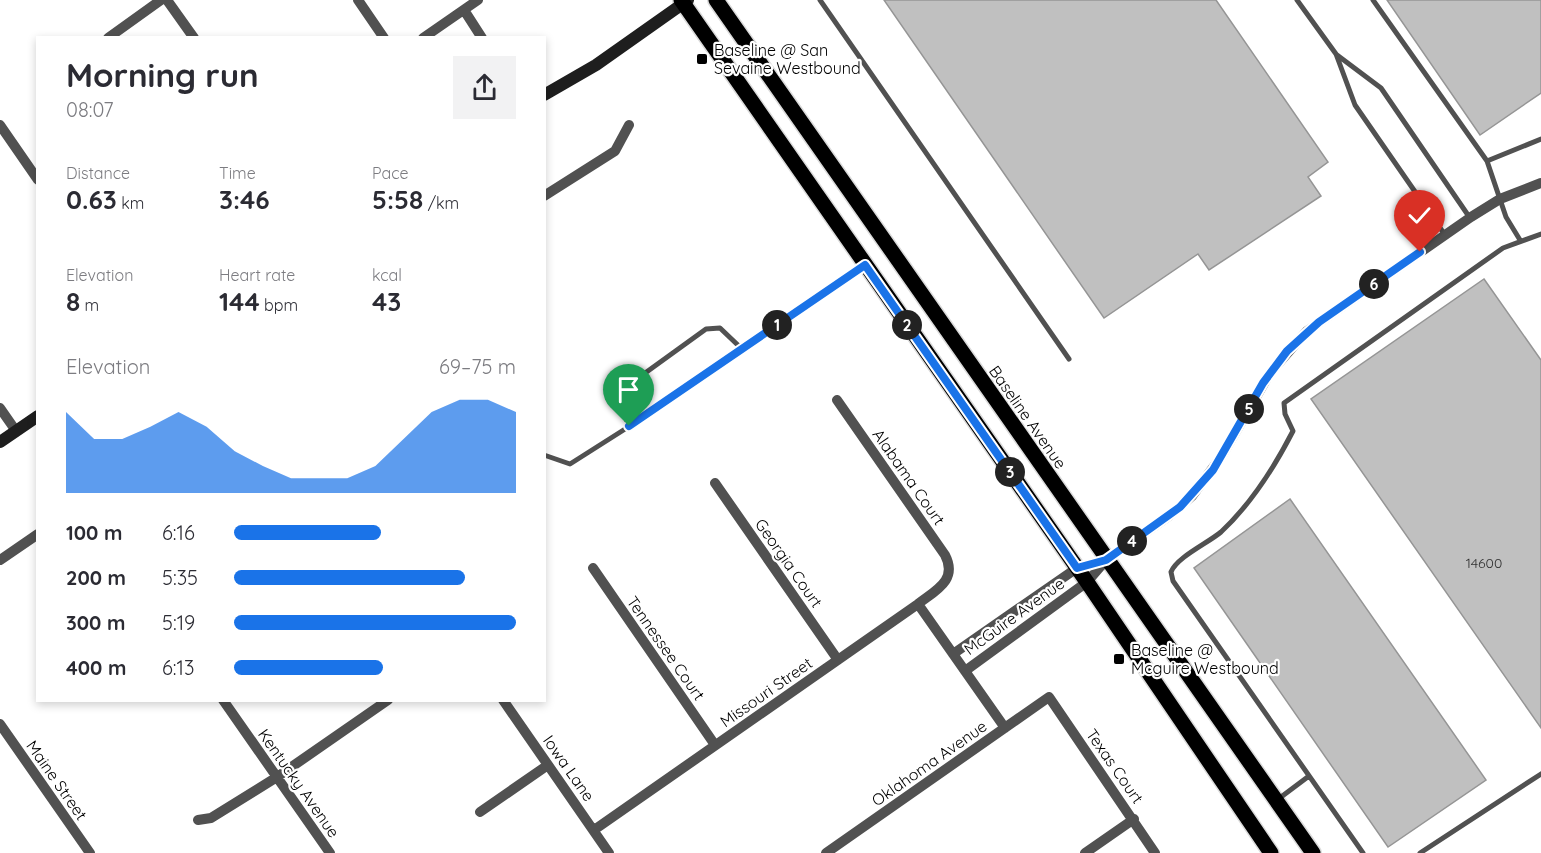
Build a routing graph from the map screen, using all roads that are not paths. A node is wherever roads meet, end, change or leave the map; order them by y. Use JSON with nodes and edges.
{"nodes":[{"id":1,"x":161,"y":0,"type":"edge"},
{"id":2,"x":167,"y":0,"type":"edge"},
{"id":3,"x":358,"y":0,"type":"edge"},
{"id":4,"x":478,"y":0,"type":"edge"},
{"id":5,"x":716,"y":0,"type":"edge"},
{"id":6,"x":820,"y":0,"type":"edge"},
{"id":7,"x":1297,"y":0,"type":"edge"},
{"id":8,"x":1373,"y":0,"type":"edge"},
{"id":9,"x":684,"y":1,"type":"edge"},
{"id":10,"x":464,"y":10,"type":"junction"},
{"id":11,"x":111,"y":36,"type":"edge"},
{"id":12,"x":193,"y":36,"type":"edge"},
{"id":13,"x":383,"y":36,"type":"edge"},
{"id":14,"x":426,"y":36,"type":"edge"},
{"id":15,"x":481,"y":36,"type":"edge"},
{"id":16,"x":1336,"y":54,"type":"junction"},
{"id":17,"x":546,"y":94,"type":"edge"},
{"id":18,"x":0,"y":125,"type":"edge"},
{"id":19,"x":629,"y":125,"type":"dead end"},
{"id":20,"x":1541,"y":139,"type":"edge"},
{"id":21,"x":1487,"y":161,"type":"junction"},
{"id":22,"x":36,"y":177,"type":"edge"},
{"id":23,"x":1541,"y":183,"type":"edge"},
{"id":24,"x":546,"y":195,"type":"edge"},
{"id":25,"x":1500,"y":199,"type":"junction"},
{"id":26,"x":1470,"y":218,"type":"junction"},
{"id":27,"x":1541,"y":234,"type":"edge"},
{"id":28,"x":1445,"y":235,"type":"junction"},
{"id":29,"x":1520,"y":240,"type":"junction"},
{"id":30,"x":865,"y":265,"type":"junction"},
{"id":31,"x":742,"y":349,"type":"junction"},
{"id":32,"x":1069,"y":359,"type":"dead end"},
{"id":33,"x":837,"y":400,"type":"dead end"},
{"id":34,"x":0,"y":408,"type":"edge"},
{"id":35,"x":36,"y":417,"type":"edge"},
{"id":36,"x":629,"y":426,"type":"junction"},
{"id":37,"x":16,"y":431,"type":"junction"},
{"id":38,"x":0,"y":442,"type":"edge"},
{"id":39,"x":546,"y":455,"type":"edge"},
{"id":40,"x":715,"y":483,"type":"dead end"},
{"id":41,"x":36,"y":535,"type":"edge"},
{"id":42,"x":0,"y":560,"type":"edge"},
{"id":43,"x":1106,"y":560,"type":"junction"},
{"id":44,"x":593,"y":568,"type":"dead end"},
{"id":45,"x":1077,"y":568,"type":"junction"},
{"id":46,"x":951,"y":573,"type":"joint"},
{"id":47,"x":1087,"y":582,"type":"junction"},
{"id":48,"x":918,"y":604,"type":"junction"},
{"id":49,"x":953,"y":654,"type":"junction"},
{"id":50,"x":838,"y":660,"type":"junction"},
{"id":51,"x":965,"y":671,"type":"junction"},
{"id":52,"x":1049,"y":697,"type":"joint"},
{"id":53,"x":224,"y":702,"type":"edge"},
{"id":54,"x":385,"y":702,"type":"edge"},
{"id":55,"x":504,"y":702,"type":"edge"},
{"id":56,"x":0,"y":724,"type":"edge"},
{"id":57,"x":1005,"y":728,"type":"junction"},
{"id":58,"x":715,"y":745,"type":"junction"},
{"id":59,"x":548,"y":765,"type":"junction"},
{"id":60,"x":1541,"y":774,"type":"edge"},
{"id":61,"x":1309,"y":776,"type":"junction"},
{"id":62,"x":277,"y":777,"type":"junction"},
{"id":63,"x":1276,"y":801,"type":"junction"},
{"id":64,"x":480,"y":812,"type":"dead end"},
{"id":65,"x":1134,"y":819,"type":"junction"},
{"id":66,"x":198,"y":820,"type":"dead end"},
{"id":67,"x":594,"y":830,"type":"junction"},
{"id":68,"x":90,"y":853,"type":"edge"},
{"id":69,"x":330,"y":853,"type":"edge"},
{"id":70,"x":609,"y":853,"type":"edge"},
{"id":71,"x":826,"y":853,"type":"edge"},
{"id":72,"x":1085,"y":853,"type":"edge"},
{"id":73,"x":1155,"y":853,"type":"edge"},
{"id":74,"x":1271,"y":853,"type":"edge"},
{"id":75,"x":1313,"y":853,"type":"edge"},
{"id":76,"x":1363,"y":853,"type":"edge"},
{"id":77,"x":1420,"y":853,"type":"edge"}],
"edges":[{"from":1,"to":11,"type":"street"},
{"from":2,"to":12,"type":"street"},
{"from":3,"to":13,"type":"street"},
{"from":4,"to":10,"type":"street"},
{"from":5,"to":43,"type":"main road","name":"Baseline Avenue"},
{"from":6,"to":32,"type":"lane"},
{"from":7,"to":16,"type":"lane"},
{"from":8,"to":21,"type":"lane"},
{"from":9,"to":17,"type":"street"},
{"from":9,"to":30,"type":"main road"},
{"from":10,"to":14,"type":"street"},
{"from":10,"to":15,"type":"street"},
{"from":16,"to":26,"type":"lane"},
{"from":16,"to":28,"type":"lane"},
{"from":18,"to":22,"type":"street"},
{"from":19,"to":24,"type":"street"},
{"from":20,"to":21,"type":"lane"},
{"from":21,"to":25,"type":"lane"},
{"from":23,"to":25,"type":"street","name":"McGuire Avenue"},
{"from":25,"to":26,"type":"street","name":"McGuire Avenue"},
{"from":25,"to":29,"type":"lane"},
{"from":26,"to":28,"type":"street","name":"McGuire Avenue"},
{"from":27,"to":29,"type":"lane"},
{"from":28,"to":43,"type":"street","name":"McGuire Avenue"},
{"from":29,"to":61,"type":"lane"},
{"from":30,"to":31,"type":"lane"},
{"from":30,"to":45,"type":"main road"},
{"from":31,"to":36,"type":"lane"},
{"from":31,"to":36,"type":"lane"},
{"from":33,"to":46,"type":"street","name":"Alabama Court"},
{"from":34,"to":37,"type":"street"},
{"from":35,"to":37,"type":"street"},
{"from":36,"to":39,"type":"lane"},
{"from":37,"to":38,"type":"street"},
{"from":40,"to":50,"type":"street","name":"Georgia Court"},
{"from":41,"to":42,"type":"street"},
{"from":43,"to":45,"type":"street","name":"McGuire Avenue"},
{"from":43,"to":47,"type":"street","name":"McGuire Avenue"},
{"from":43,"to":63,"type":"main road","name":"Baseline Avenue"},
{"from":44,"to":58,"type":"street","name":"Tennessee Court"},
{"from":45,"to":47,"type":"main road"},
{"from":45,"to":49,"type":"street","name":"McGuire Avenue"},
{"from":46,"to":48,"type":"street","name":"Missouri Street"},
{"from":47,"to":51,"type":"street","name":"McGuire Avenue"},
{"from":47,"to":74,"type":"main road"},
{"from":48,"to":49,"type":"street"},
{"from":48,"to":50,"type":"street","name":"Missouri Street"},
{"from":49,"to":51,"type":"street"},
{"from":50,"to":58,"type":"street","name":"Missouri Street"},
{"from":51,"to":57,"type":"street"},
{"from":52,"to":57,"type":"street","name":"Oklahoma Avenue"},
{"from":52,"to":65,"type":"street","name":"Texas Court"},
{"from":53,"to":62,"type":"street","name":"Kentucky Avenue"},
{"from":54,"to":62,"type":"street"},
{"from":55,"to":59,"type":"street","name":"Iowa Lane"},
{"from":56,"to":68,"type":"street","name":"Maine Street"},
{"from":57,"to":71,"type":"street","name":"Oklahoma Avenue"},
{"from":58,"to":67,"type":"street","name":"Missouri Street"},
{"from":59,"to":64,"type":"street"},
{"from":59,"to":67,"type":"street","name":"Iowa Lane"},
{"from":60,"to":77,"type":"lane"},
{"from":61,"to":63,"type":"lane"},
{"from":61,"to":76,"type":"lane"},
{"from":62,"to":66,"type":"street"},
{"from":62,"to":69,"type":"street","name":"Kentucky Avenue"},
{"from":63,"to":75,"type":"main road","name":"Baseline Avenue"},
{"from":65,"to":72,"type":"street"},
{"from":65,"to":73,"type":"street","name":"Texas Court"},
{"from":67,"to":70,"type":"street","name":"Iowa Lane"}]}
